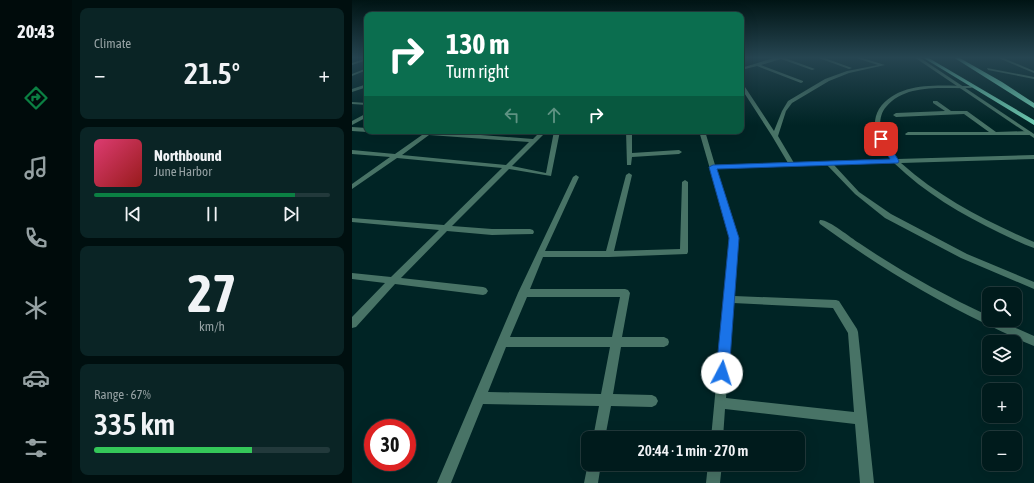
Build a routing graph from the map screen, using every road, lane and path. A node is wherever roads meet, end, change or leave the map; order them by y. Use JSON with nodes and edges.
{"nodes":[{"id":1,"x":795,"y":80,"type":"edge"},
{"id":2,"x":828,"y":80,"type":"edge"},
{"id":3,"x":949,"y":80,"type":"edge"},
{"id":4,"x":960,"y":80,"type":"edge"},
{"id":5,"x":994,"y":80,"type":"edge"},
{"id":6,"x":801,"y":82,"type":"dead end"},
{"id":7,"x":364,"y":86,"type":"edge"},
{"id":8,"x":960,"y":87,"type":"junction"},
{"id":9,"x":972,"y":87,"type":"junction"},
{"id":10,"x":744,"y":89,"type":"edge"},
{"id":11,"x":352,"y":91,"type":"edge"},
{"id":12,"x":935,"y":102,"type":"dead end"},
{"id":13,"x":352,"y":103,"type":"edge"},
{"id":14,"x":364,"y":104,"type":"edge"},
{"id":15,"x":1034,"y":106,"type":"edge"},
{"id":16,"x":950,"y":112,"type":"junction"},
{"id":17,"x":896,"y":115,"type":"dead end"},
{"id":18,"x":364,"y":117,"type":"edge"},
{"id":19,"x":352,"y":123,"type":"edge"},
{"id":20,"x":1034,"y":123,"type":"edge"},
{"id":21,"x":352,"y":129,"type":"edge"},
{"id":22,"x":364,"y":130,"type":"edge"},
{"id":23,"x":994,"y":133,"type":"junction"},
{"id":24,"x":426,"y":134,"type":"edge"},
{"id":25,"x":452,"y":134,"type":"edge"},
{"id":26,"x":541,"y":134,"type":"edge"},
{"id":27,"x":556,"y":134,"type":"edge"},
{"id":28,"x":629,"y":134,"type":"edge"},
{"id":29,"x":703,"y":134,"type":"edge"},
{"id":30,"x":908,"y":134,"type":"dead end"},
{"id":31,"x":1031,"y":134,"type":"edge"},
{"id":32,"x":776,"y":136,"type":"junction"},
{"id":33,"x":534,"y":141,"type":"junction"},
{"id":34,"x":352,"y":152,"type":"edge"},
{"id":35,"x":679,"y":152,"type":"dead end"},
{"id":36,"x":397,"y":155,"type":"junction"},
{"id":37,"x":629,"y":155,"type":"junction"},
{"id":38,"x":1034,"y":157,"type":"edge"},
{"id":39,"x":895,"y":161,"type":"junction"},
{"id":40,"x":629,"y":164,"type":"dead end"},
{"id":41,"x":829,"y":164,"type":"junction"},
{"id":42,"x":792,"y":165,"type":"junction"},
{"id":43,"x":508,"y":167,"type":"junction"},
{"id":44,"x":713,"y":167,"type":"junction"},
{"id":45,"x":629,"y":175,"type":"dead end"},
{"id":46,"x":576,"y":177,"type":"dead end"},
{"id":47,"x":685,"y":182,"type":"dead end"},
{"id":48,"x":352,"y":187,"type":"edge"},
{"id":49,"x":352,"y":220,"type":"edge"},
{"id":50,"x":823,"y":222,"type":"dead end"},
{"id":51,"x":446,"y":228,"type":"junction"},
{"id":52,"x":530,"y":232,"type":"dead end"},
{"id":53,"x":1034,"y":247,"type":"edge"},
{"id":54,"x":540,"y":254,"type":"junction"},
{"id":55,"x":608,"y":254,"type":"junction"},
{"id":56,"x":352,"y":276,"type":"edge"},
{"id":57,"x":392,"y":282,"type":"junction"},
{"id":58,"x":1034,"y":286,"type":"edge"},
{"id":59,"x":483,"y":291,"type":"dead end"},
{"id":60,"x":523,"y":293,"type":"junction"},
{"id":61,"x":729,"y":299,"type":"junction"},
{"id":62,"x":352,"y":324,"type":"edge"},
{"id":63,"x":1034,"y":341,"type":"edge"},
{"id":64,"x":503,"y":342,"type":"junction"},
{"id":65,"x":616,"y":342,"type":"junction"},
{"id":66,"x":664,"y":342,"type":"dead end"},
{"id":67,"x":480,"y":398,"type":"junction"},
{"id":68,"x":606,"y":400,"type":"junction"},
{"id":69,"x":652,"y":401,"type":"dead end"},
{"id":70,"x":720,"y":403,"type":"junction"},
{"id":71,"x":861,"y":419,"type":"junction"},
{"id":72,"x":600,"y":431,"type":"edge"},
{"id":73,"x":718,"y":431,"type":"edge"},
{"id":74,"x":593,"y":471,"type":"edge"},
{"id":75,"x":714,"y":471,"type":"edge"},
{"id":76,"x":444,"y":483,"type":"edge"},
{"id":77,"x":591,"y":483,"type":"edge"},
{"id":78,"x":713,"y":483,"type":"edge"},
{"id":79,"x":867,"y":483,"type":"edge"}],
"edges":[{"from":1,"to":6,"type":"street"},
{"from":2,"to":32,"type":"street"},
{"from":3,"to":8,"type":"street"},
{"from":4,"to":9,"type":"main road"},
{"from":5,"to":15,"type":"main road"},
{"from":7,"to":11,"type":"street"},
{"from":8,"to":9,"type":"street"},
{"from":8,"to":31,"type":"street"},
{"from":8,"to":39,"type":"street"},
{"from":9,"to":20,"type":"main road"},
{"from":10,"to":32,"type":"street"},
{"from":12,"to":16,"type":"street"},
{"from":13,"to":14,"type":"street"},
{"from":16,"to":17,"type":"street"},
{"from":16,"to":23,"type":"street"},
{"from":18,"to":19,"type":"street"},
{"from":21,"to":22,"type":"street"},
{"from":23,"to":30,"type":"street"},
{"from":23,"to":31,"type":"street"},
{"from":24,"to":36,"type":"street"},
{"from":25,"to":33,"type":"street"},
{"from":26,"to":33,"type":"street"},
{"from":27,"to":43,"type":"street"},
{"from":28,"to":37,"type":"street"},
{"from":29,"to":44,"type":"street"},
{"from":32,"to":42,"type":"street"},
{"from":33,"to":43,"type":"street"},
{"from":34,"to":36,"type":"street"},
{"from":35,"to":37,"type":"street"},
{"from":36,"to":43,"type":"street"},
{"from":36,"to":48,"type":"street"},
{"from":37,"to":40,"type":"street"},
{"from":38,"to":39,"type":"street"},
{"from":39,"to":41,"type":"street"},
{"from":39,"to":53,"type":"street"},
{"from":41,"to":42,"type":"street"},
{"from":41,"to":58,"type":"street"},
{"from":42,"to":44,"type":"street"},
{"from":43,"to":51,"type":"street"},
{"from":44,"to":61,"type":"street"},
{"from":45,"to":55,"type":"street"},
{"from":46,"to":54,"type":"street"},
{"from":47,"to":55,"type":"street"},
{"from":49,"to":51,"type":"street"},
{"from":50,"to":63,"type":"street"},
{"from":51,"to":52,"type":"street"},
{"from":51,"to":57,"type":"street"},
{"from":54,"to":55,"type":"street"},
{"from":54,"to":60,"type":"street"},
{"from":56,"to":57,"type":"street"},
{"from":57,"to":59,"type":"street"},
{"from":57,"to":62,"type":"street"},
{"from":60,"to":64,"type":"street"},
{"from":60,"to":65,"type":"street"},
{"from":61,"to":70,"type":"street"},
{"from":61,"to":71,"type":"street"},
{"from":64,"to":65,"type":"street"},
{"from":64,"to":67,"type":"street"},
{"from":65,"to":66,"type":"street"},
{"from":65,"to":68,"type":"street"},
{"from":67,"to":68,"type":"street"},
{"from":67,"to":76,"type":"street"},
{"from":68,"to":69,"type":"street"},
{"from":68,"to":72,"type":"street"},
{"from":70,"to":71,"type":"street"},
{"from":70,"to":73,"type":"street"},
{"from":71,"to":79,"type":"street"},
{"from":74,"to":77,"type":"street"},
{"from":75,"to":78,"type":"street"}]}
